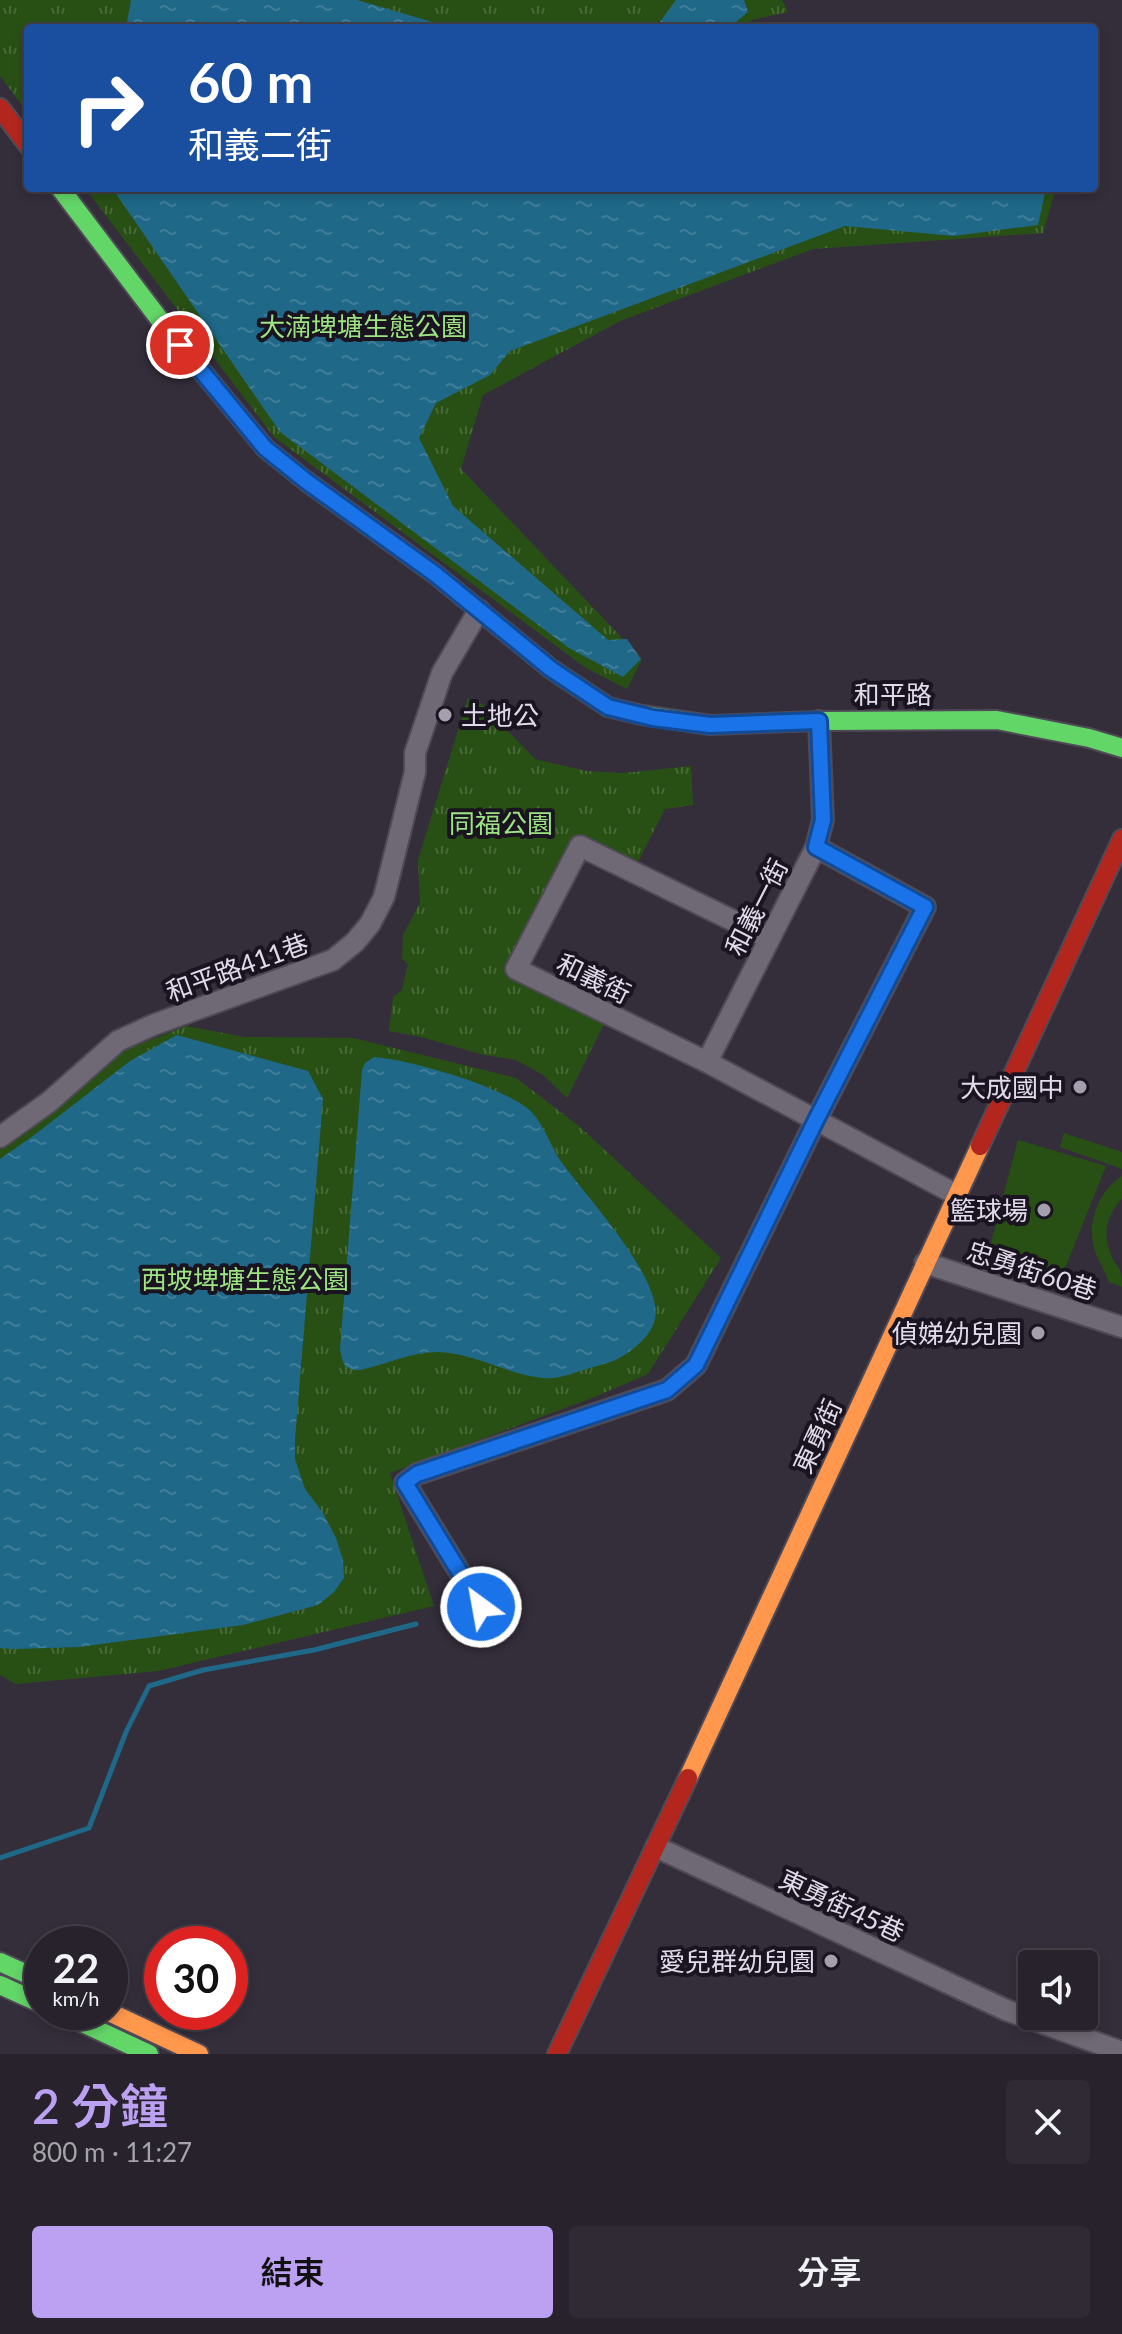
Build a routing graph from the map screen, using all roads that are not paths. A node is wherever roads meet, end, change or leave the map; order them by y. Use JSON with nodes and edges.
{"nodes":[{"id":1,"x":0,"y":108,"type":"edge"},
{"id":2,"x":24,"y":140,"type":"edge"},
{"id":3,"x":63,"y":192,"type":"edge"},
{"id":4,"x":479,"y":610,"type":"junction"},
{"id":5,"x":819,"y":721,"type":"junction"},
{"id":6,"x":1122,"y":748,"type":"edge"},
{"id":7,"x":1122,"y":839,"type":"edge"},
{"id":8,"x":816,"y":847,"type":"junction"},
{"id":9,"x":769,"y":938,"type":"junction"},
{"id":10,"x":707,"y":1062,"type":"junction"},
{"id":11,"x":816,"y":1120,"type":"junction"},
{"id":12,"x":0,"y":1137,"type":"edge"},
{"id":13,"x":957,"y":1195,"type":"junction"},
{"id":14,"x":925,"y":1263,"type":"junction"},
{"id":15,"x":1122,"y":1327,"type":"edge"},
{"id":16,"x":481,"y":1607,"type":"dead end"},
{"id":17,"x":656,"y":1847,"type":"junction"},
{"id":18,"x":0,"y":1962,"type":"edge"},
{"id":19,"x":24,"y":1973,"type":"edge"},
{"id":20,"x":0,"y":1985,"type":"edge"},
{"id":21,"x":24,"y":1996,"type":"edge"},
{"id":22,"x":128,"y":2021,"type":"edge"},
{"id":23,"x":98,"y":2030,"type":"edge"},
{"id":24,"x":1122,"y":2052,"type":"edge"},
{"id":25,"x":149,"y":2054,"type":"edge"},
{"id":26,"x":199,"y":2054,"type":"edge"},
{"id":27,"x":557,"y":2054,"type":"edge"}],
"edges":[{"from":1,"to":2,"type":"street"},
{"from":3,"to":4,"type":"street","name":"和平路"},
{"from":4,"to":5,"type":"street","name":"和平路"},
{"from":4,"to":12,"type":"street","name":"和平路411巷"},
{"from":5,"to":6,"type":"street","name":"和平路"},
{"from":5,"to":8,"type":"street","name":"和義一街"},
{"from":7,"to":13,"type":"street","name":"東勇街"},
{"from":8,"to":9,"type":"street","name":"和義一街"},
{"from":8,"to":11,"type":"street"},
{"from":9,"to":10,"type":"street","name":"和義一街"},
{"from":9,"to":10,"type":"street","name":"和義街"},
{"from":10,"to":11,"type":"street","name":"和義街"},
{"from":11,"to":13,"type":"street","name":"和義街"},
{"from":11,"to":16,"type":"street"},
{"from":13,"to":14,"type":"street","name":"東勇街"},
{"from":14,"to":15,"type":"street","name":"忠勇街60巷"},
{"from":14,"to":17,"type":"street","name":"東勇街"},
{"from":17,"to":24,"type":"street","name":"東勇街45巷"},
{"from":17,"to":27,"type":"street","name":"東勇街"},
{"from":18,"to":19,"type":"street"},
{"from":20,"to":21,"type":"street"},
{"from":22,"to":26,"type":"street"},
{"from":23,"to":25,"type":"street"}]}
